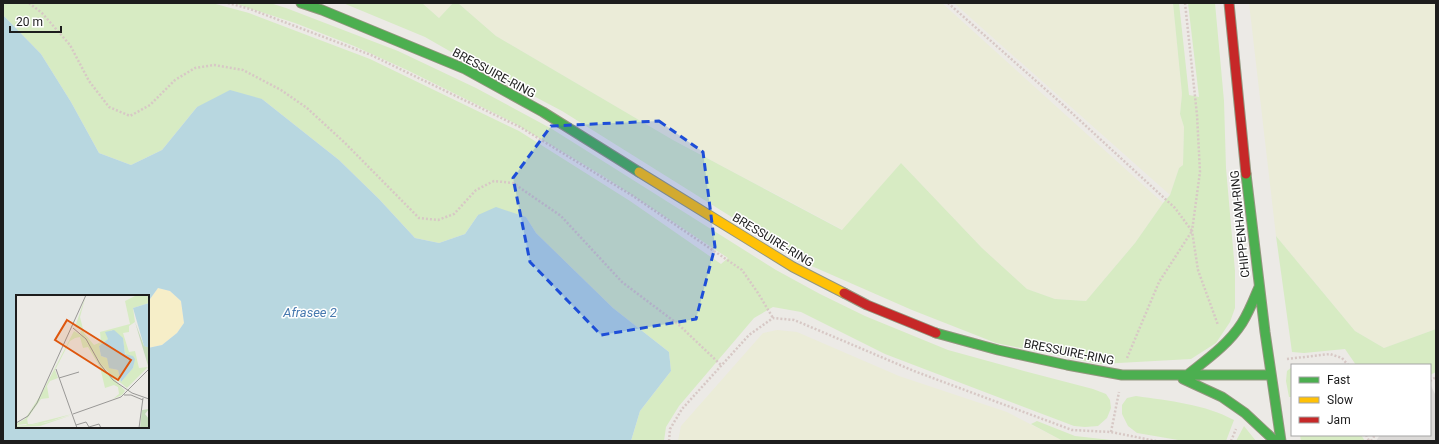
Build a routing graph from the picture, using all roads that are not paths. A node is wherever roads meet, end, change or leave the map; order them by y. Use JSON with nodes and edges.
{"nodes":[{"id":1,"x":301,"y":3,"type":"edge"},
{"id":2,"x":1228,"y":3,"type":"edge"},
{"id":3,"x":1259,"y":286,"type":"junction"},
{"id":4,"x":1271,"y":375,"type":"junction"},
{"id":5,"x":1182,"y":376,"type":"junction"},
{"id":6,"x":1276,"y":441,"type":"edge"},
{"id":7,"x":1281,"y":441,"type":"edge"}],
"edges":[{"from":1,"to":5,"type":"main road","name":"BRESSUIRE-RING"},
{"from":2,"to":3,"type":"main road","name":"CHIPPENHAM-RING"},
{"from":3,"to":4,"type":"main road","name":"CHIPPENHAM-RING"},
{"from":3,"to":5,"type":"main road"},
{"from":4,"to":5,"type":"main road","name":"BRESSUIRE-RING"},
{"from":4,"to":7,"type":"main road","name":"CHIPPENHAM-RING"},
{"from":5,"to":6,"type":"main road"}]}
